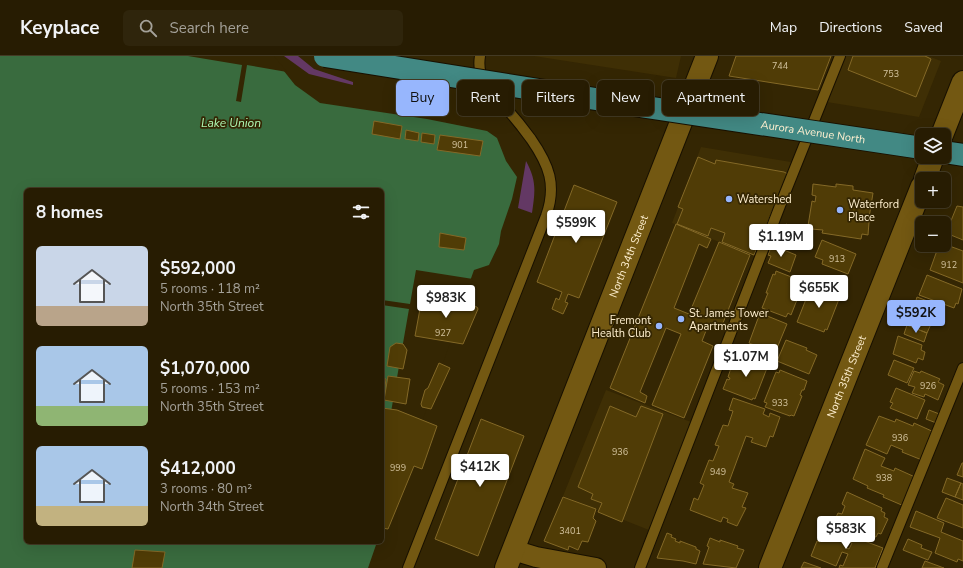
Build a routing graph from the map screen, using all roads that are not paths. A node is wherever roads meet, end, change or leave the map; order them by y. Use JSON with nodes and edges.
{"nodes":[{"id":1,"x":325,"y":56,"type":"edge"},
{"id":2,"x":480,"y":56,"type":"edge"},
{"id":3,"x":707,"y":56,"type":"edge"},
{"id":4,"x":840,"y":56,"type":"edge"},
{"id":5,"x":482,"y":80,"type":"edge"},
{"id":6,"x":963,"y":82,"type":"edge"},
{"id":7,"x":514,"y":97,"type":"edge"},
{"id":8,"x":512,"y":116,"type":"edge"},
{"id":9,"x":682,"y":120,"type":"junction"},
{"id":10,"x":945,"y":128,"type":"edge"},
{"id":11,"x":808,"y":137,"type":"junction"},
{"id":12,"x":915,"y":147,"type":"edge"},
{"id":13,"x":951,"y":153,"type":"edge"},
{"id":14,"x":915,"y":155,"type":"edge"},
{"id":15,"x":963,"y":155,"type":"edge"},
{"id":16,"x":951,"y":160,"type":"edge"},
{"id":17,"x":963,"y":162,"type":"edge"},
{"id":18,"x":915,"y":204,"type":"edge"},
{"id":19,"x":963,"y":368,"type":"edge"},
{"id":20,"x":509,"y":559,"type":"edge"},
{"id":21,"x":408,"y":568,"type":"edge"},
{"id":22,"x":596,"y":568,"type":"edge"},
{"id":23,"x":640,"y":568,"type":"edge"},
{"id":24,"x":770,"y":568,"type":"edge"},
{"id":25,"x":882,"y":568,"type":"edge"}],
"edges":[{"from":1,"to":12,"type":"highway","name":"Aurora Avenue North","bridge":true},
{"from":2,"to":5,"type":"lane"},
{"from":3,"to":9,"type":"street","name":"North 34th Street"},
{"from":4,"to":11,"type":"lane"},
{"from":6,"to":10,"type":"street"},
{"from":7,"to":9,"type":"lane"},
{"from":8,"to":21,"type":"lane"},
{"from":9,"to":11,"type":"street"},
{"from":9,"to":20,"type":"street","name":"North 34th Street"},
{"from":11,"to":14,"type":"street"},
{"from":11,"to":23,"type":"lane"},
{"from":13,"to":15,"type":"highway"},
{"from":16,"to":17,"type":"street"},
{"from":18,"to":24,"type":"street","name":"North 35th Street"},
{"from":19,"to":25,"type":"lane"},
{"from":20,"to":22,"type":"street"}]}
